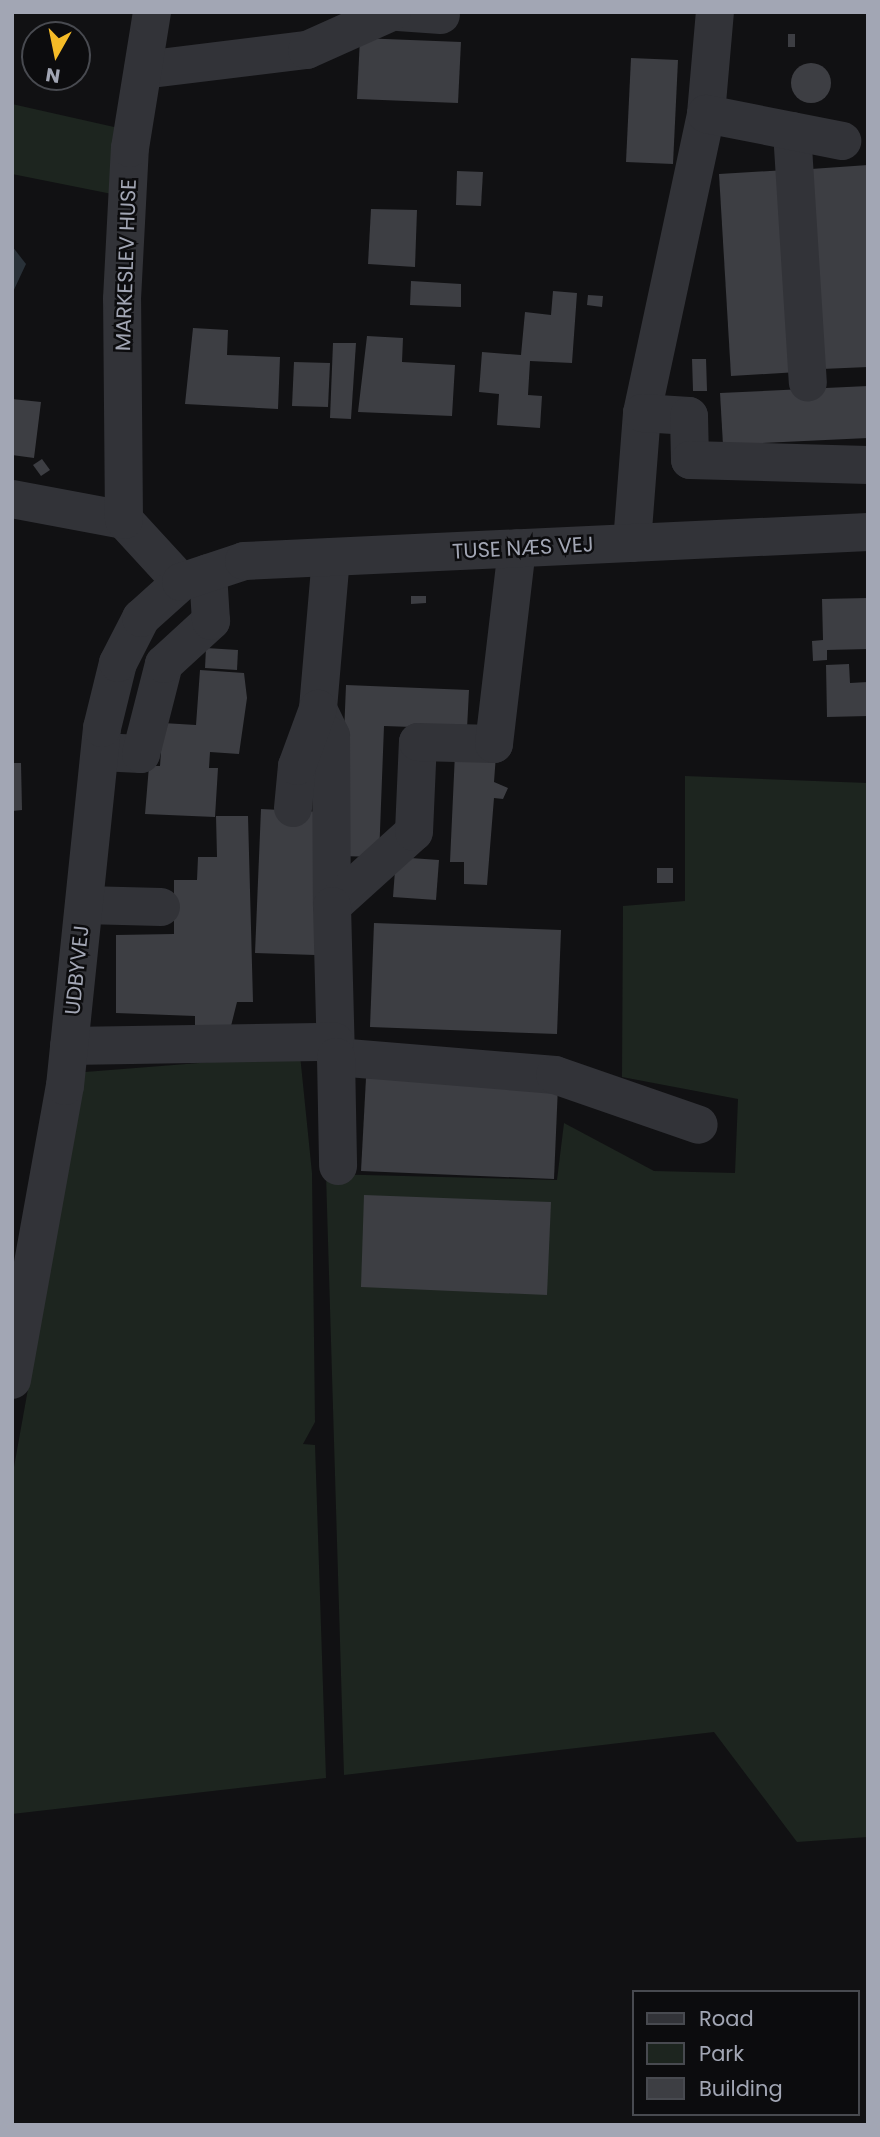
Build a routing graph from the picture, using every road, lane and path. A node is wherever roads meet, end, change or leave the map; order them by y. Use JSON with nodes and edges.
{"nodes":[{"id":1,"x":152,"y":12,"type":"edge"},
{"id":2,"x":392,"y":12,"type":"edge"},
{"id":3,"x":398,"y":12,"type":"edge"},
{"id":4,"x":715,"y":12,"type":"edge"},
{"id":5,"x":441,"y":15,"type":"dead end"},
{"id":6,"x":143,"y":70,"type":"junction"},
{"id":7,"x":705,"y":114,"type":"junction"},
{"id":8,"x":792,"y":131,"type":"junction"},
{"id":9,"x":842,"y":141,"type":"dead end"},
{"id":10,"x":808,"y":382,"type":"dead end"},
{"id":11,"x":642,"y":413,"type":"junction"},
{"id":12,"x":868,"y":465,"type":"edge"},
{"id":13,"x":12,"y":499,"type":"edge"},
{"id":14,"x":124,"y":520,"type":"junction"},
{"id":15,"x":868,"y":532,"type":"edge"},
{"id":16,"x":632,"y":543,"type":"junction"},
{"id":17,"x":517,"y":548,"type":"junction"},
{"id":18,"x":331,"y":557,"type":"junction"},
{"id":19,"x":195,"y":577,"type":"junction"},
{"id":20,"x":318,"y":709,"type":"junction"},
{"id":21,"x":100,"y":752,"type":"junction"},
{"id":22,"x":293,"y":808,"type":"dead end"},
{"id":23,"x":84,"y":905,"type":"junction"},
{"id":24,"x":332,"y":906,"type":"junction"},
{"id":25,"x":161,"y":907,"type":"dead end"},
{"id":26,"x":69,"y":1046,"type":"junction"},
{"id":27,"x":336,"y":1049,"type":"junction"},
{"id":28,"x":699,"y":1125,"type":"dead end"},
{"id":29,"x":338,"y":1166,"type":"dead end"},
{"id":30,"x":12,"y":1380,"type":"edge"}],
"edges":[{"from":1,"to":6,"type":"street","name":"MARKESLEV HUSE"},
{"from":2,"to":6,"type":"street"},
{"from":3,"to":5,"type":"street"},
{"from":4,"to":7,"type":"street"},
{"from":6,"to":14,"type":"street","name":"MARKESLEV HUSE"},
{"from":7,"to":8,"type":"street"},
{"from":7,"to":11,"type":"street"},
{"from":8,"to":9,"type":"street"},
{"from":8,"to":10,"type":"street"},
{"from":11,"to":12,"type":"street"},
{"from":11,"to":16,"type":"street"},
{"from":13,"to":14,"type":"street"},
{"from":14,"to":19,"type":"street"},
{"from":15,"to":16,"type":"street","name":"TUSE NÆS VEJ"},
{"from":16,"to":17,"type":"street","name":"TUSE NÆS VEJ"},
{"from":17,"to":18,"type":"street","name":"TUSE NÆS VEJ"},
{"from":17,"to":24,"type":"street"},
{"from":18,"to":19,"type":"street","name":"TUSE NÆS VEJ"},
{"from":18,"to":20,"type":"street"},
{"from":19,"to":21,"type":"street","name":"UDBYVEJ"},
{"from":19,"to":21,"type":"street"},
{"from":20,"to":22,"type":"street"},
{"from":20,"to":24,"type":"street"},
{"from":21,"to":23,"type":"street","name":"UDBYVEJ"},
{"from":23,"to":25,"type":"street"},
{"from":23,"to":26,"type":"street","name":"UDBYVEJ"},
{"from":24,"to":27,"type":"street"},
{"from":26,"to":27,"type":"street"},
{"from":26,"to":30,"type":"street","name":"UDBYVEJ"},
{"from":27,"to":28,"type":"street"},
{"from":27,"to":29,"type":"street"}]}
